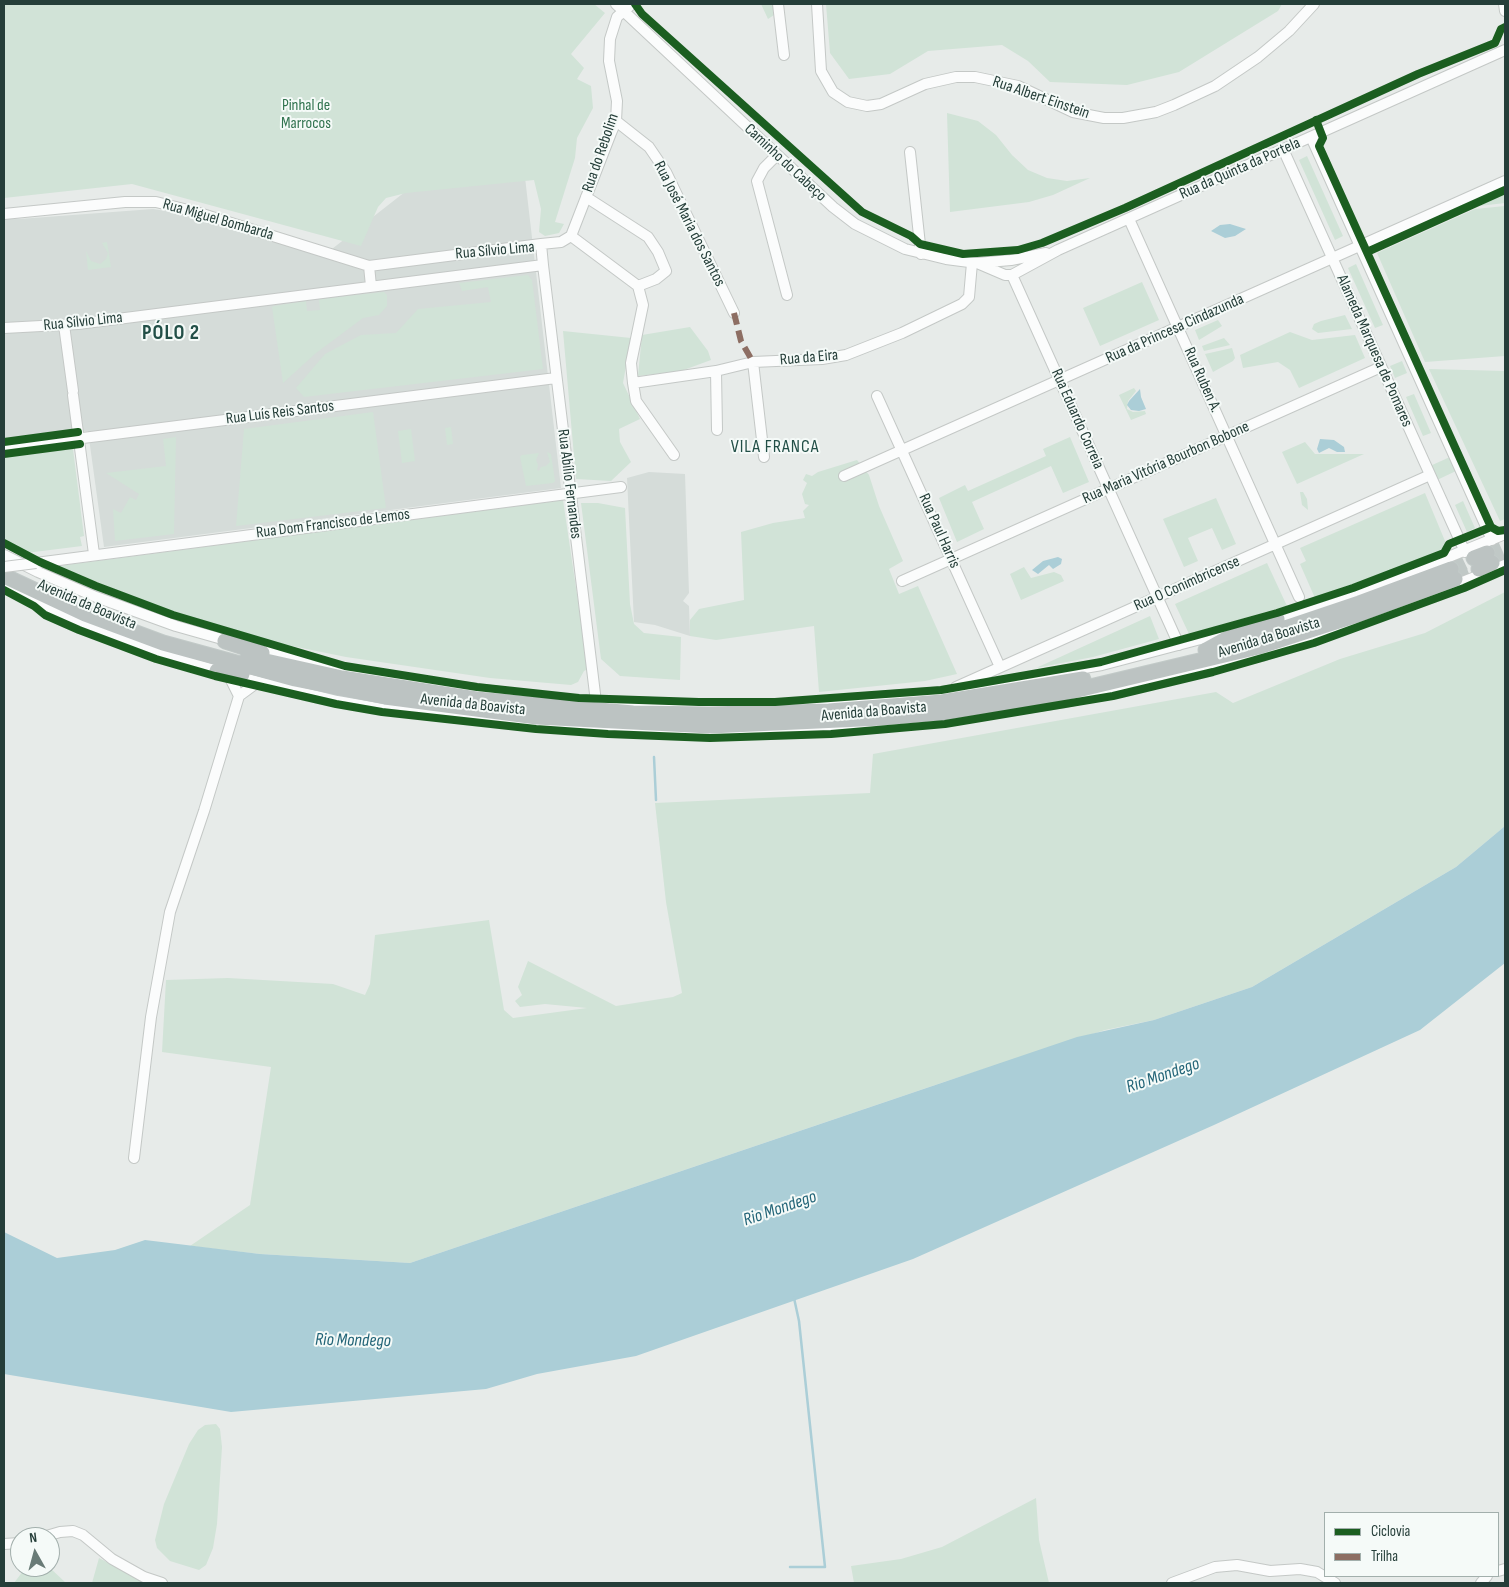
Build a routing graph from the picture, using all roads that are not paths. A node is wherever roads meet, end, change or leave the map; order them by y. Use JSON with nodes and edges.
{"nodes":[{"id":1,"x":778,"y":4,"type":"edge"},
{"id":2,"x":816,"y":4,"type":"edge"},
{"id":3,"x":1314,"y":4,"type":"edge"},
{"id":4,"x":1504,"y":4,"type":"edge"},
{"id":5,"x":624,"y":6,"type":"edge"},
{"id":6,"x":1505,"y":11,"type":"edge"},
{"id":7,"x":1505,"y":50,"type":"edge"},
{"id":8,"x":784,"y":55,"type":"dead end"},
{"id":9,"x":616,"y":121,"type":"junction"},
{"id":10,"x":1311,"y":137,"type":"junction"},
{"id":11,"x":1283,"y":149,"type":"junction"},
{"id":12,"x":910,"y":152,"type":"dead end"},
{"id":13,"x":777,"y":155,"type":"junction"},
{"id":14,"x":1505,"y":181,"type":"edge"},
{"id":15,"x":586,"y":197,"type":"junction"},
{"id":16,"x":4,"y":214,"type":"edge"},
{"id":17,"x":1129,"y":218,"type":"junction"},
{"id":18,"x":571,"y":236,"type":"junction"},
{"id":19,"x":541,"y":244,"type":"junction"},
{"id":20,"x":1360,"y":246,"type":"junction"},
{"id":21,"x":1058,"y":250,"type":"junction"},
{"id":22,"x":921,"y":254,"type":"junction"},
{"id":23,"x":1332,"y":258,"type":"junction"},
{"id":24,"x":1008,"y":260,"type":"junction"},
{"id":25,"x":974,"y":263,"type":"junction"},
{"id":26,"x":543,"y":265,"type":"junction"},
{"id":27,"x":368,"y":266,"type":"junction"},
{"id":28,"x":1002,"y":272,"type":"junction"},
{"id":29,"x":1014,"y":274,"type":"junction"},
{"id":30,"x":371,"y":286,"type":"junction"},
{"id":31,"x":638,"y":286,"type":"junction"},
{"id":32,"x":787,"y":295,"type":"dead end"},
{"id":33,"x":734,"y":313,"type":"dead end"},
{"id":34,"x":64,"y":325,"type":"junction"},
{"id":35,"x":4,"y":328,"type":"edge"},
{"id":36,"x":1178,"y":328,"type":"junction"},
{"id":37,"x":753,"y":362,"type":"junction"},
{"id":38,"x":1381,"y":366,"type":"junction"},
{"id":39,"x":716,"y":371,"type":"junction"},
{"id":40,"x":556,"y":378,"type":"junction"},
{"id":41,"x":1060,"y":380,"type":"junction"},
{"id":42,"x":632,"y":383,"type":"junction"},
{"id":43,"x":877,"y":396,"type":"dead end"},
{"id":44,"x":718,"y":430,"type":"dead end"},
{"id":45,"x":1227,"y":436,"type":"junction"},
{"id":46,"x":79,"y":438,"type":"junction"},
{"id":47,"x":4,"y":448,"type":"edge"},
{"id":48,"x":902,"y":451,"type":"junction"},
{"id":49,"x":674,"y":455,"type":"dead end"},
{"id":50,"x":764,"y":456,"type":"dead end"},
{"id":51,"x":1430,"y":475,"type":"junction"},
{"id":52,"x":844,"y":476,"type":"dead end"},
{"id":53,"x":621,"y":487,"type":"dead end"},
{"id":54,"x":1108,"y":489,"type":"junction"},
{"id":55,"x":571,"y":494,"type":"junction"},
{"id":56,"x":1505,"y":534,"type":"edge"},
{"id":57,"x":1276,"y":544,"type":"junction"},
{"id":58,"x":94,"y":554,"type":"junction"},
{"id":59,"x":4,"y":555,"type":"edge"},
{"id":60,"x":1485,"y":557,"type":"edge"},
{"id":61,"x":951,"y":560,"type":"junction"},
{"id":62,"x":4,"y":567,"type":"edge"},
{"id":63,"x":4,"y":576,"type":"edge"},
{"id":64,"x":902,"y":581,"type":"dead end"},
{"id":65,"x":4,"y":587,"type":"edge"},
{"id":66,"x":1299,"y":596,"type":"dead end"},
{"id":67,"x":1157,"y":597,"type":"junction"},
{"id":68,"x":1276,"y":618,"type":"junction"},
{"id":69,"x":225,"y":641,"type":"junction"},
{"id":70,"x":1179,"y":645,"type":"junction"},
{"id":71,"x":1206,"y":650,"type":"junction"},
{"id":72,"x":1000,"y":667,"type":"junction"},
{"id":73,"x":222,"y":672,"type":"junction"},
{"id":74,"x":297,"y":674,"type":"junction"},
{"id":75,"x":258,"y":682,"type":"junction"},
{"id":76,"x":944,"y":692,"type":"junction"},
{"id":77,"x":238,"y":696,"type":"junction"},
{"id":78,"x":596,"y":702,"type":"junction"},
{"id":79,"x":134,"y":1158,"type":"dead end"},
{"id":80,"x":60,"y":1532,"type":"edge"},
{"id":81,"x":1324,"y":1576,"type":"edge"},
{"id":82,"x":162,"y":1583,"type":"edge"},
{"id":83,"x":1172,"y":1583,"type":"edge"}],
"edges":[{"from":1,"to":8,"type":"street"},
{"from":2,"to":3,"type":"street","name":"Rua Albert Einstein"},
{"from":4,"to":6,"type":"street"},
{"from":5,"to":9,"type":"street","name":"Rua do Rebolim"},
{"from":5,"to":13,"type":"street","name":"Caminho do Cabeço"},
{"from":7,"to":10,"type":"street","name":"Rua da Quinta da Portela"},
{"from":9,"to":15,"type":"street","name":"Rua do Rebolim"},
{"from":9,"to":33,"type":"street","name":"Rua José Maria dos Santos"},
{"from":10,"to":11,"type":"street","name":"Rua da Quinta da Portela"},
{"from":10,"to":20,"type":"street","name":"Alameda Marquesa de Pomares"},
{"from":11,"to":17,"type":"street","name":"Rua da Quinta da Portela"},
{"from":11,"to":23,"type":"street","name":"Alameda Marquesa de Pomares"},
{"from":12,"to":22,"type":"street"},
{"from":13,"to":22,"type":"street","name":"Caminho do Cabeço"},
{"from":13,"to":32,"type":"street"},
{"from":14,"to":20,"type":"street","name":"Rua da Princesa Cindazunda"},
{"from":15,"to":18,"type":"street","name":"Rua do Rebolim"},
{"from":15,"to":31,"type":"street"},
{"from":16,"to":27,"type":"street","name":"Rua Miguel Bombarda"},
{"from":17,"to":21,"type":"street","name":"Rua da Quinta da Portela"},
{"from":17,"to":36,"type":"street","name":"Rua Ruben A."},
{"from":18,"to":19,"type":"street"},
{"from":18,"to":31,"type":"street"},
{"from":19,"to":26,"type":"street","name":"Rua Sílvio Lima"},
{"from":19,"to":27,"type":"street","name":"Rua Sílvio Lima"},
{"from":20,"to":23,"type":"street","name":"Rua da Princesa Cindazunda"},
{"from":20,"to":60,"type":"street","name":"Alameda Marquesa de Pomares"},
{"from":21,"to":24,"type":"street","name":"Rua da Quinta da Portela"},
{"from":21,"to":29,"type":"street","name":"Rua da Quinta da Portela"},
{"from":22,"to":25,"type":"street","name":"Caminho do Cabeço"},
{"from":23,"to":36,"type":"street","name":"Rua da Princesa Cindazunda"},
{"from":23,"to":38,"type":"street","name":"Alameda Marquesa de Pomares"},
{"from":24,"to":25,"type":"street","name":"Caminho do Cabeço"},
{"from":24,"to":28,"type":"street"},
{"from":24,"to":29,"type":"street"},
{"from":25,"to":28,"type":"street","name":"Caminho do Cabeço"},
{"from":25,"to":37,"type":"street","name":"Rua da Eira"},
{"from":26,"to":30,"type":"street","name":"Rua Sílvio Lima"},
{"from":26,"to":40,"type":"street","name":"Rua Abílio Fernandes"},
{"from":27,"to":30,"type":"street"},
{"from":28,"to":29,"type":"street"},
{"from":29,"to":41,"type":"street","name":"Rua Eduardo Correia"},
{"from":30,"to":34,"type":"street","name":"Rua Sílvio Lima"},
{"from":31,"to":42,"type":"street"},
{"from":34,"to":35,"type":"street","name":"Rua Sílvio Lima"},
{"from":34,"to":46,"type":"street"},
{"from":36,"to":41,"type":"street","name":"Rua da Princesa Cindazunda"},
{"from":36,"to":45,"type":"street","name":"Rua Ruben A."},
{"from":37,"to":39,"type":"street","name":"Rua da Eira"},
{"from":37,"to":50,"type":"street"},
{"from":38,"to":45,"type":"street","name":"Rua Maria Vitória Bourbon Bobone"},
{"from":38,"to":51,"type":"street","name":"Alameda Marquesa de Pomares"},
{"from":39,"to":42,"type":"street","name":"Rua da Eira"},
{"from":39,"to":44,"type":"street"},
{"from":40,"to":46,"type":"street","name":"Rua Luís Reis Santos"},
{"from":40,"to":55,"type":"street","name":"Rua Abílio Fernandes"},
{"from":41,"to":48,"type":"street","name":"Rua da Princesa Cindazunda"},
{"from":41,"to":54,"type":"street","name":"Rua Eduardo Correia"},
{"from":42,"to":49,"type":"street"},
{"from":43,"to":48,"type":"street","name":"Rua Paul Harris"},
{"from":45,"to":54,"type":"street","name":"Rua Maria Vitória Bourbon Bobone"},
{"from":45,"to":57,"type":"street","name":"Rua Ruben A."},
{"from":46,"to":47,"type":"street","name":"Rua Luís Reis Santos"},
{"from":46,"to":58,"type":"street"},
{"from":48,"to":52,"type":"street","name":"Rua da Princesa Cindazunda"},
{"from":48,"to":61,"type":"street","name":"Rua Paul Harris"},
{"from":51,"to":57,"type":"street","name":"Rua O Conimbricense"},
{"from":51,"to":60,"type":"street","name":"Alameda Marquesa de Pomares"},
{"from":53,"to":55,"type":"street","name":"Rua Dom Francisco de Lemos"},
{"from":54,"to":61,"type":"street","name":"Rua Maria Vitória Bourbon Bobone"},
{"from":54,"to":67,"type":"street","name":"Rua Eduardo Correia"},
{"from":55,"to":58,"type":"street","name":"Rua Dom Francisco de Lemos"},
{"from":55,"to":78,"type":"street","name":"Rua Abílio Fernandes"},
{"from":56,"to":60,"type":"street","name":"Avenida da Boavista"},
{"from":57,"to":66,"type":"street","name":"Rua Ruben A."},
{"from":57,"to":67,"type":"street","name":"Rua O Conimbricense"},
{"from":58,"to":62,"type":"street","name":"Rua Dom Francisco de Lemos","bridge":true},
{"from":59,"to":69,"type":"street","name":"Avenida da Boavista"},
{"from":60,"to":68,"type":"street","name":"Avenida da Boavista"},
{"from":60,"to":75,"type":"street","name":"Avenida da Boavista"},
{"from":61,"to":64,"type":"street","name":"Rua Maria Vitória Bourbon Bobone"},
{"from":61,"to":72,"type":"street","name":"Rua Paul Harris"},
{"from":62,"to":74,"type":"highway","name":"Avenida da Boavista"},
{"from":63,"to":74,"type":"highway","name":"Avenida da Boavista"},
{"from":65,"to":73,"type":"street","name":"Avenida da Boavista"},
{"from":67,"to":70,"type":"street","name":"Rua Eduardo Correia"},
{"from":67,"to":72,"type":"street","name":"Rua O Conimbricense"},
{"from":68,"to":70,"type":"street","name":"Avenida da Boavista"},
{"from":68,"to":71,"type":"highway"},
{"from":69,"to":74,"type":"highway"},
{"from":69,"to":78,"type":"street","name":"Avenida da Boavista"},
{"from":70,"to":76,"type":"street","name":"Avenida da Boavista"},
{"from":71,"to":74,"type":"highway","name":"Avenida da Boavista"},
{"from":71,"to":74,"type":"highway","name":"Avenida da Boavista"},
{"from":72,"to":76,"type":"street","name":"Rua O Conimbricense"},
{"from":73,"to":74,"type":"highway"},
{"from":73,"to":75,"type":"street","name":"Avenida da Boavista"},
{"from":73,"to":77,"type":"street"},
{"from":75,"to":77,"type":"street"},
{"from":76,"to":78,"type":"street","name":"Avenida da Boavista"},
{"from":77,"to":79,"type":"street"},
{"from":80,"to":82,"type":"street"},
{"from":81,"to":83,"type":"street"}]}
